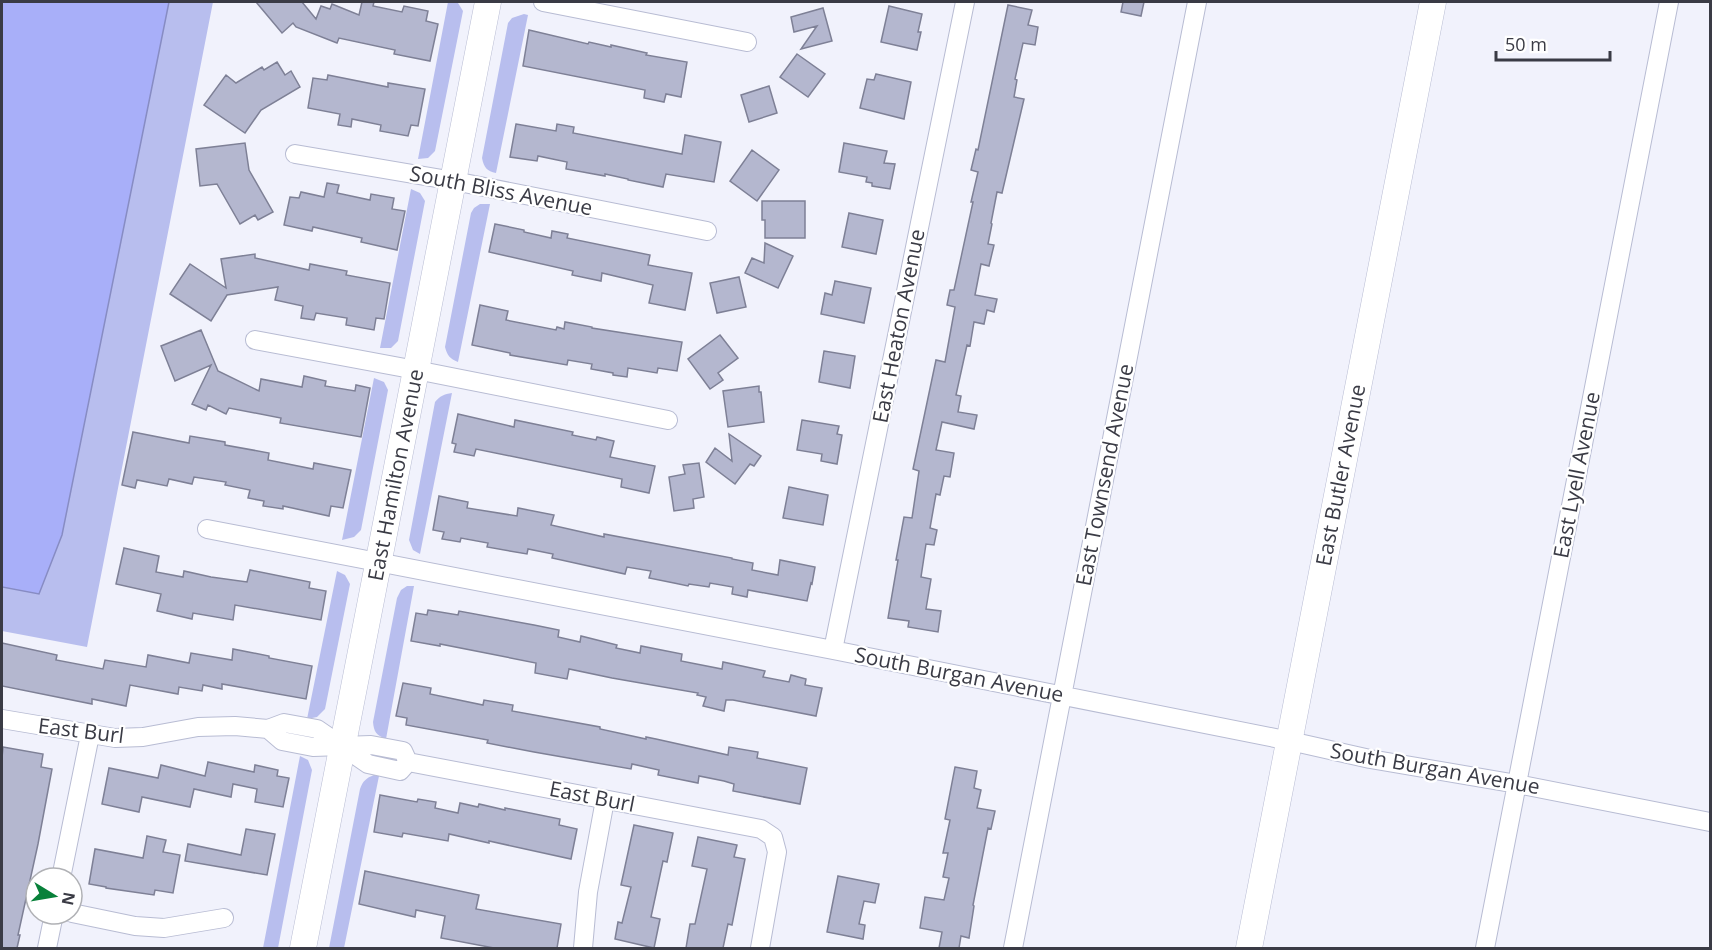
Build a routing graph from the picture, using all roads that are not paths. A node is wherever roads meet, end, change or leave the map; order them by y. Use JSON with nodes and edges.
{"nodes":[{"id":1,"x":488,"y":2,"type":"edge"},
{"id":2,"x":543,"y":2,"type":"edge"},
{"id":3,"x":965,"y":2,"type":"edge"},
{"id":4,"x":1197,"y":2,"type":"edge"},
{"id":5,"x":1433,"y":2,"type":"edge"},
{"id":6,"x":1669,"y":2,"type":"edge"},
{"id":7,"x":747,"y":42,"type":"dead end"},
{"id":8,"x":295,"y":154,"type":"dead end"},
{"id":9,"x":454,"y":181,"type":"junction"},
{"id":10,"x":707,"y":231,"type":"dead end"},
{"id":11,"x":255,"y":340,"type":"dead end"},
{"id":12,"x":417,"y":370,"type":"junction"},
{"id":13,"x":668,"y":420,"type":"dead end"},
{"id":14,"x":207,"y":530,"type":"dead end"},
{"id":15,"x":379,"y":563,"type":"junction"},
{"id":16,"x":834,"y":650,"type":"junction"},
{"id":17,"x":1062,"y":696,"type":"junction"},
{"id":18,"x":2,"y":719,"type":"edge"},
{"id":19,"x":90,"y":735,"type":"junction"},
{"id":20,"x":1290,"y":741,"type":"junction"},
{"id":21,"x":343,"y":746,"type":"junction"},
{"id":22,"x":1517,"y":784,"type":"junction"},
{"id":23,"x":605,"y":800,"type":"junction"},
{"id":24,"x":1710,"y":822,"type":"edge"},
{"id":25,"x":63,"y":866,"type":"edge"},
{"id":26,"x":84,"y":915,"type":"edge"},
{"id":27,"x":224,"y":918,"type":"dead end"},
{"id":28,"x":52,"y":926,"type":"edge"},
{"id":29,"x":47,"y":948,"type":"edge"},
{"id":30,"x":303,"y":948,"type":"edge"},
{"id":31,"x":583,"y":948,"type":"edge"},
{"id":32,"x":760,"y":948,"type":"edge"},
{"id":33,"x":1013,"y":948,"type":"edge"},
{"id":34,"x":1249,"y":948,"type":"edge"},
{"id":35,"x":1485,"y":948,"type":"edge"}],
"edges":[{"from":1,"to":9,"type":"street","name":"East Hamilton Avenue"},
{"from":2,"to":7,"type":"street"},
{"from":3,"to":16,"type":"street","name":"East Heaton Avenue"},
{"from":4,"to":17,"type":"street","name":"East Townsend Avenue"},
{"from":5,"to":20,"type":"street","name":"East Butler Avenue"},
{"from":6,"to":22,"type":"street","name":"East Lyell Avenue"},
{"from":8,"to":9,"type":"street","name":"South Bliss Avenue"},
{"from":9,"to":10,"type":"street","name":"South Bliss Avenue"},
{"from":9,"to":12,"type":"street","name":"East Hamilton Avenue"},
{"from":11,"to":12,"type":"street"},
{"from":12,"to":13,"type":"street"},
{"from":12,"to":15,"type":"street","name":"East Hamilton Avenue"},
{"from":14,"to":15,"type":"street","name":"South Burgan Avenue"},
{"from":15,"to":16,"type":"street","name":"South Burgan Avenue"},
{"from":15,"to":21,"type":"street","name":"East Hamilton Avenue"},
{"from":16,"to":17,"type":"street","name":"South Burgan Avenue"},
{"from":17,"to":20,"type":"street","name":"South Burgan Avenue"},
{"from":17,"to":33,"type":"street","name":"East Townsend Avenue"},
{"from":18,"to":19,"type":"street","name":"East Burl"},
{"from":19,"to":21,"type":"street","name":"East Burl"},
{"from":19,"to":25,"type":"street"},
{"from":20,"to":22,"type":"street","name":"South Burgan Avenue"},
{"from":20,"to":34,"type":"street","name":"East Butler Avenue"},
{"from":21,"to":23,"type":"street","name":"East Burl"},
{"from":21,"to":30,"type":"street","name":"East Hamilton Avenue"},
{"from":22,"to":24,"type":"street","name":"South Burgan Avenue"},
{"from":22,"to":35,"type":"street","name":"East Lyell Avenue"},
{"from":23,"to":31,"type":"street"},
{"from":23,"to":32,"type":"street","name":"East Burl"},
{"from":26,"to":27,"type":"street"},
{"from":28,"to":29,"type":"street"}]}
